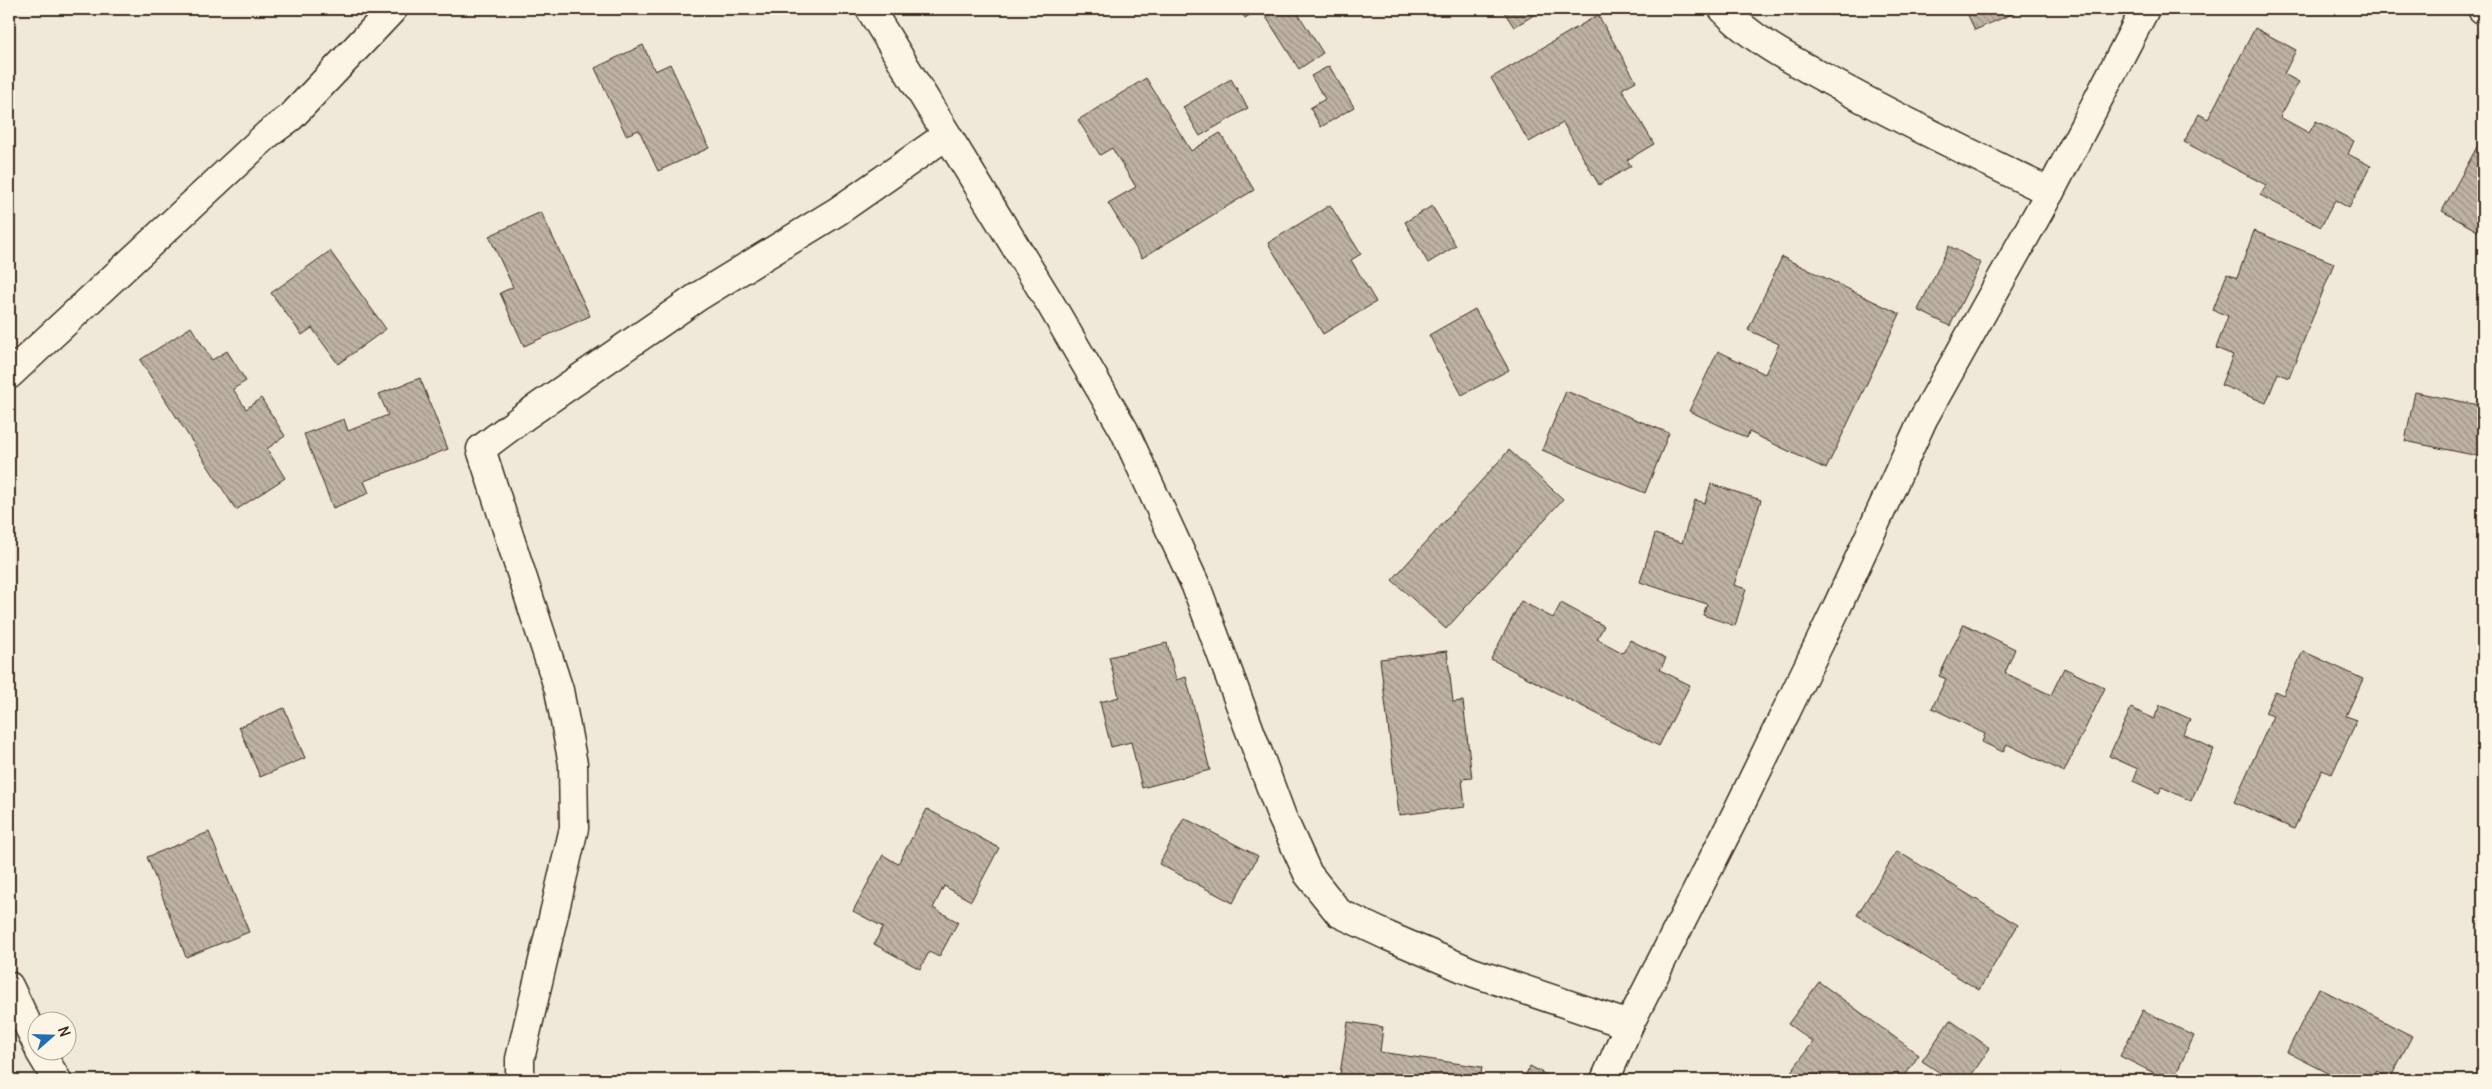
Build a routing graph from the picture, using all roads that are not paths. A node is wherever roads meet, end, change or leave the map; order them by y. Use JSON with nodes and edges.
{"nodes":[{"id":1,"x":393,"y":9,"type":"edge"},
{"id":2,"x":870,"y":9,"type":"edge"},
{"id":3,"x":1724,"y":9,"type":"edge"},
{"id":4,"x":2145,"y":9,"type":"edge"},
{"id":5,"x":947,"y":134,"type":"junction"},
{"id":6,"x":2050,"y":192,"type":"junction"},
{"id":7,"x":9,"y":375,"type":"edge"},
{"id":8,"x":9,"y":986,"type":"edge"},
{"id":9,"x":1629,"y":1025,"type":"junction"},
{"id":10,"x":44,"y":1064,"type":"edge"},
{"id":11,"x":520,"y":1080,"type":"edge"},
{"id":12,"x":1605,"y":1080,"type":"edge"}],
"edges":[{"from":1,"to":7,"type":"street"},
{"from":2,"to":5,"type":"street"},
{"from":3,"to":6,"type":"street"},
{"from":4,"to":6,"type":"street"},
{"from":5,"to":9,"type":"street"},
{"from":5,"to":11,"type":"street"},
{"from":6,"to":9,"type":"street"},
{"from":8,"to":10,"type":"street"},
{"from":9,"to":12,"type":"street"}]}
